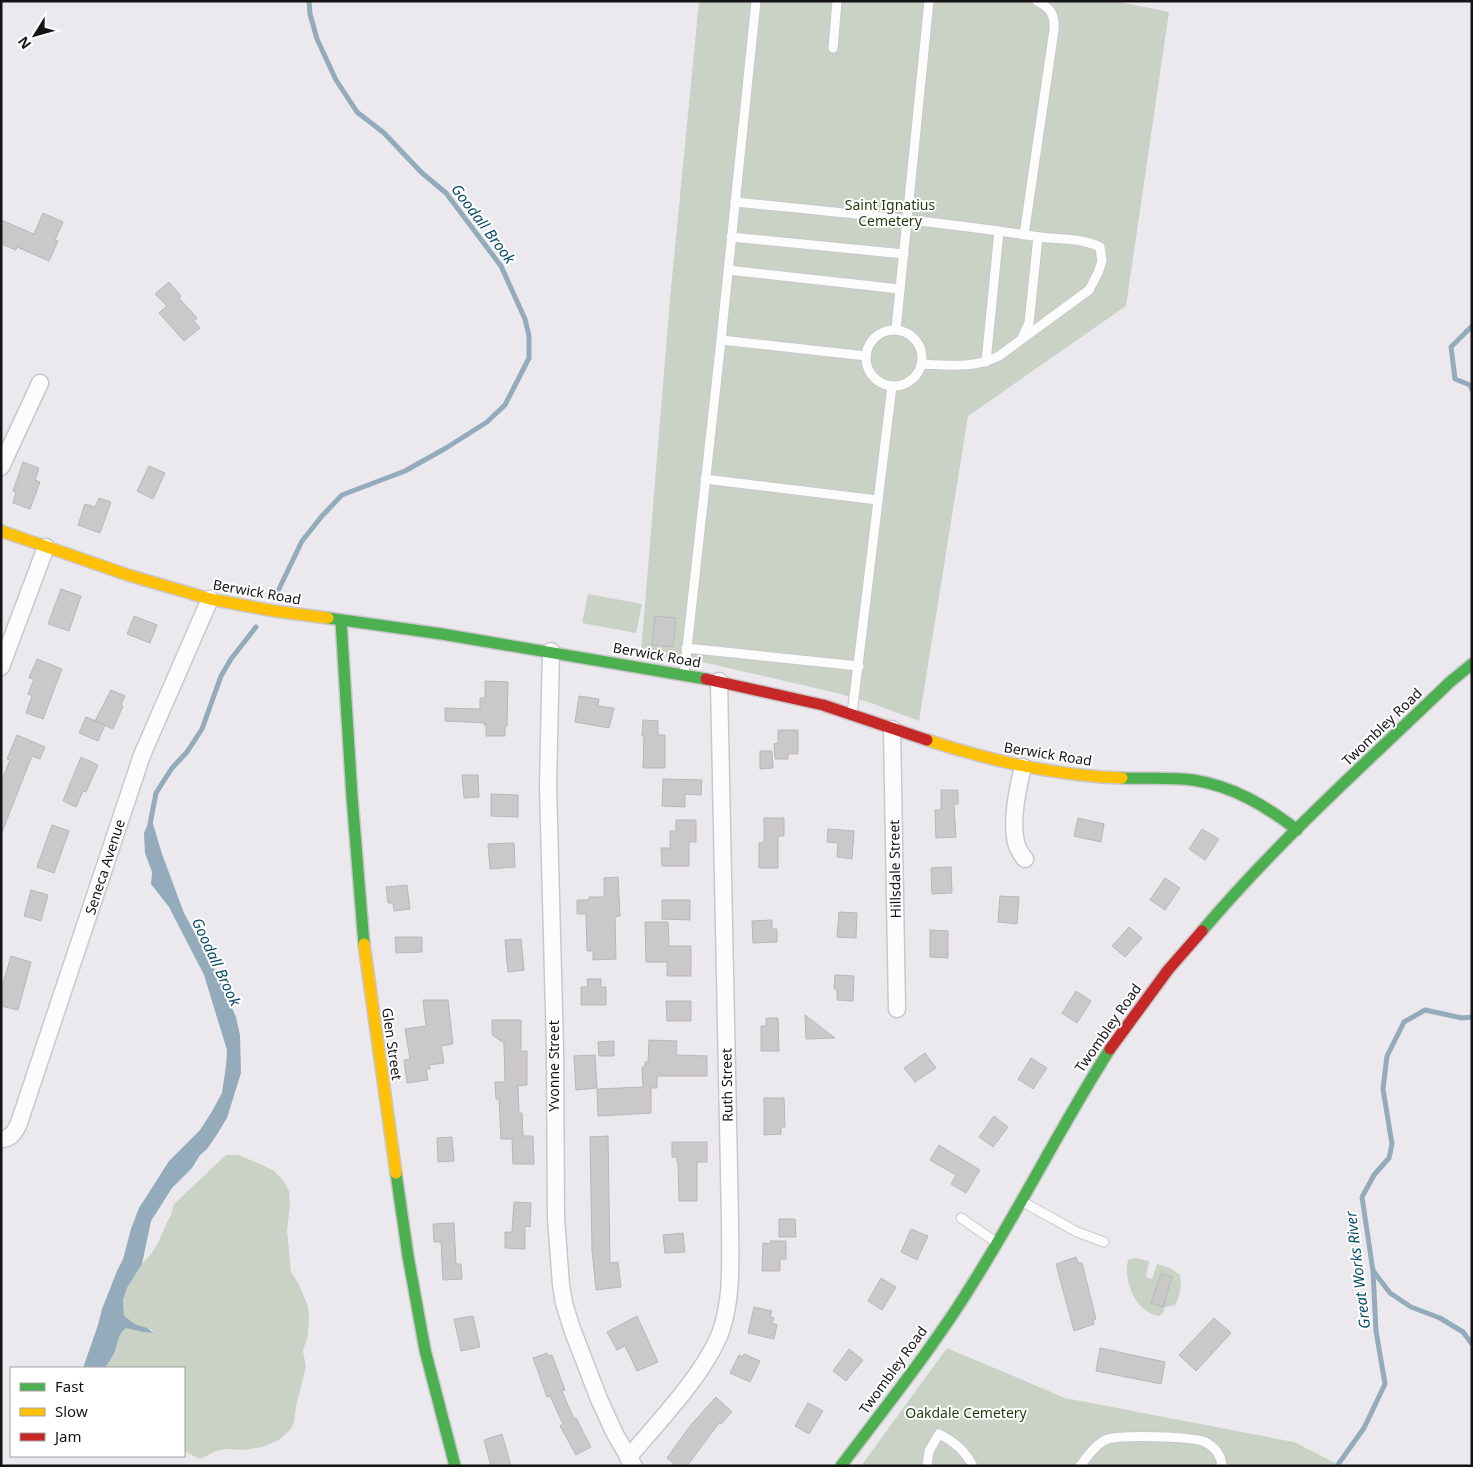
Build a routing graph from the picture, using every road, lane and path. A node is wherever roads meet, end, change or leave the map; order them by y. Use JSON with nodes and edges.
{"nodes":[{"id":1,"x":756,"y":1,"type":"edge"},
{"id":2,"x":837,"y":1,"type":"edge"},
{"id":3,"x":929,"y":1,"type":"edge"},
{"id":4,"x":1037,"y":1,"type":"edge"},
{"id":5,"x":833,"y":48,"type":"dead end"},
{"id":6,"x":735,"y":202,"type":"junction"},
{"id":7,"x":908,"y":220,"type":"junction"},
{"id":8,"x":999,"y":231,"type":"junction"},
{"id":9,"x":1024,"y":235,"type":"junction"},
{"id":10,"x":731,"y":237,"type":"junction"},
{"id":11,"x":1038,"y":237,"type":"junction"},
{"id":12,"x":904,"y":254,"type":"junction"},
{"id":13,"x":728,"y":270,"type":"junction"},
{"id":14,"x":900,"y":290,"type":"junction"},
{"id":15,"x":896,"y":329,"type":"junction"},
{"id":16,"x":721,"y":340,"type":"junction"},
{"id":17,"x":1021,"y":341,"type":"junction"},
{"id":18,"x":866,"y":356,"type":"junction"},
{"id":19,"x":986,"y":362,"type":"junction"},
{"id":20,"x":921,"y":364,"type":"junction"},
{"id":21,"x":40,"y":383,"type":"dead end"},
{"id":22,"x":892,"y":386,"type":"junction"},
{"id":23,"x":1,"y":467,"type":"edge"},
{"id":24,"x":705,"y":479,"type":"junction"},
{"id":25,"x":878,"y":500,"type":"junction"},
{"id":26,"x":1,"y":530,"type":"edge"},
{"id":27,"x":46,"y":547,"type":"junction"},
{"id":28,"x":210,"y":599,"type":"junction"},
{"id":29,"x":341,"y":621,"type":"junction"},
{"id":30,"x":686,"y":648,"type":"junction"},
{"id":31,"x":551,"y":651,"type":"junction"},
{"id":32,"x":1472,"y":664,"type":"edge"},
{"id":33,"x":859,"y":666,"type":"junction"},
{"id":34,"x":1,"y":667,"type":"edge"},
{"id":35,"x":684,"y":675,"type":"junction"},
{"id":36,"x":719,"y":681,"type":"junction"},
{"id":37,"x":852,"y":714,"type":"junction"},
{"id":38,"x":892,"y":729,"type":"junction"},
{"id":39,"x":1023,"y":767,"type":"junction"},
{"id":40,"x":1297,"y":830,"type":"junction"},
{"id":41,"x":1024,"y":859,"type":"dead end"},
{"id":42,"x":898,"y":1009,"type":"dead end"},
{"id":43,"x":6,"y":1138,"type":"edge"},
{"id":44,"x":1021,"y":1201,"type":"junction"},
{"id":45,"x":962,"y":1218,"type":"dead end"},
{"id":46,"x":1104,"y":1242,"type":"dead end"},
{"id":47,"x":997,"y":1243,"type":"junction"},
{"id":48,"x":631,"y":1462,"type":"edge"},
{"id":49,"x":455,"y":1466,"type":"edge"},
{"id":50,"x":841,"y":1466,"type":"edge"},
{"id":51,"x":927,"y":1466,"type":"edge"},
{"id":52,"x":973,"y":1466,"type":"edge"},
{"id":53,"x":1080,"y":1466,"type":"edge"},
{"id":54,"x":1222,"y":1466,"type":"edge"}],
"edges":[{"from":1,"to":6,"type":"lane"},
{"from":2,"to":5,"type":"lane"},
{"from":3,"to":7,"type":"lane"},
{"from":4,"to":9,"type":"lane"},
{"from":6,"to":7,"type":"lane"},
{"from":6,"to":10,"type":"lane"},
{"from":7,"to":8,"type":"lane"},
{"from":7,"to":12,"type":"lane"},
{"from":8,"to":9,"type":"lane"},
{"from":8,"to":19,"type":"lane"},
{"from":9,"to":11,"type":"lane"},
{"from":10,"to":12,"type":"lane"},
{"from":10,"to":13,"type":"lane"},
{"from":11,"to":17,"type":"lane"},
{"from":11,"to":17,"type":"lane"},
{"from":12,"to":14,"type":"lane"},
{"from":13,"to":14,"type":"lane"},
{"from":13,"to":16,"type":"lane"},
{"from":14,"to":15,"type":"lane"},
{"from":15,"to":18,"type":"lane"},
{"from":15,"to":20,"type":"lane"},
{"from":16,"to":18,"type":"lane"},
{"from":16,"to":24,"type":"lane"},
{"from":17,"to":19,"type":"lane"},
{"from":18,"to":22,"type":"lane"},
{"from":19,"to":20,"type":"lane"},
{"from":20,"to":22,"type":"lane"},
{"from":21,"to":23,"type":"street"},
{"from":22,"to":25,"type":"lane"},
{"from":24,"to":25,"type":"lane"},
{"from":24,"to":30,"type":"lane"},
{"from":25,"to":33,"type":"lane"},
{"from":26,"to":27,"type":"street","name":"Berwick Road"},
{"from":27,"to":28,"type":"street","name":"Berwick Road"},
{"from":27,"to":34,"type":"street"},
{"from":28,"to":29,"type":"street","name":"Berwick Road"},
{"from":28,"to":43,"type":"street","name":"Seneca Avenue"},
{"from":29,"to":31,"type":"street","name":"Berwick Road"},
{"from":29,"to":49,"type":"street","name":"Glen Street"},
{"from":30,"to":33,"type":"lane"},
{"from":30,"to":35,"type":"lane"},
{"from":31,"to":35,"type":"street","name":"Berwick Road"},
{"from":31,"to":48,"type":"street","name":"Yvonne Street"},
{"from":32,"to":40,"type":"street","name":"Twombley Road"},
{"from":33,"to":37,"type":"lane"},
{"from":35,"to":36,"type":"street","name":"Berwick Road"},
{"from":36,"to":37,"type":"street","name":"Berwick Road"},
{"from":36,"to":48,"type":"street","name":"Ruth Street"},
{"from":37,"to":38,"type":"street","name":"Berwick Road"},
{"from":38,"to":39,"type":"street","name":"Berwick Road"},
{"from":38,"to":42,"type":"street","name":"Hillsdale Street"},
{"from":39,"to":40,"type":"street","name":"Berwick Road"},
{"from":39,"to":41,"type":"street"},
{"from":40,"to":44,"type":"street","name":"Twombley Road"},
{"from":44,"to":46,"type":"lane"},
{"from":44,"to":47,"type":"street","name":"Twombley Road"},
{"from":45,"to":47,"type":"lane"},
{"from":47,"to":50,"type":"street","name":"Twombley Road"},
{"from":51,"to":52,"type":"lane"},
{"from":53,"to":54,"type":"lane"}]}
